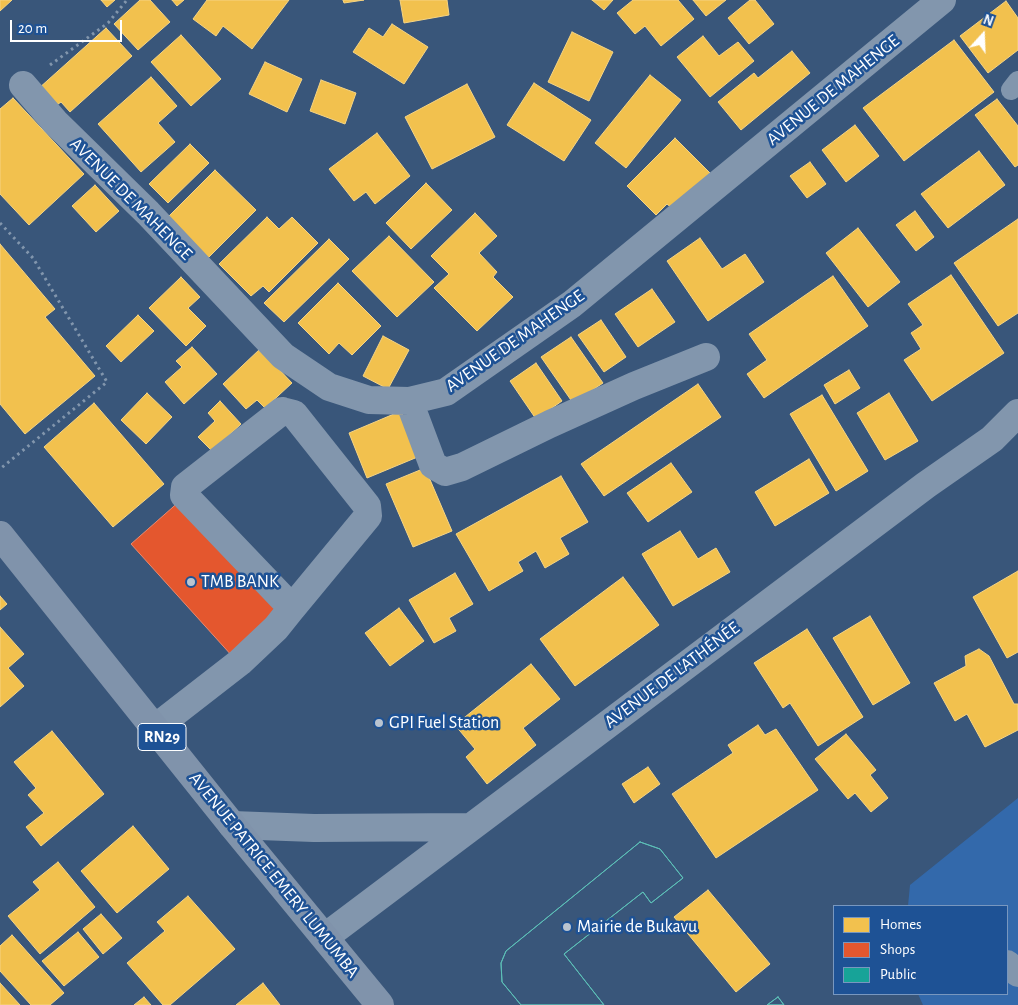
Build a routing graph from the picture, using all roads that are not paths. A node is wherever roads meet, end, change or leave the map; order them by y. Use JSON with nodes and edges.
{"nodes":[{"id":1,"x":942,"y":0,"type":"edge"},
{"id":2,"x":22,"y":85,"type":"road end"},
{"id":3,"x":706,"y":357,"type":"dead end"},
{"id":4,"x":409,"y":401,"type":"junction"},
{"id":5,"x":1018,"y":413,"type":"edge"},
{"id":6,"x":1018,"y":429,"type":"edge"},
{"id":7,"x":992,"y":439,"type":"junction"},
{"id":8,"x":0,"y":535,"type":"edge"},
{"id":9,"x":292,"y":608,"type":"junction"},
{"id":10,"x":154,"y":728,"type":"junction"},
{"id":11,"x":232,"y":824,"type":"junction"},
{"id":12,"x":470,"y":827,"type":"junction"},
{"id":13,"x":325,"y":937,"type":"junction"},
{"id":14,"x":380,"y":1005,"type":"edge"}],
"edges":[{"from":1,"to":4,"type":"street","name":"AVENUE DE MAHENGE"},
{"from":2,"to":4,"type":"street","name":"AVENUE DE MAHENGE"},
{"from":3,"to":4,"type":"street"},
{"from":5,"to":7,"type":"street","name":"AVENUE DE L'ATHÉNÉE"},
{"from":6,"to":7,"type":"street"},
{"from":7,"to":12,"type":"street","name":"AVENUE DE L'ATHÉNÉE"},
{"from":8,"to":10,"type":"main road","name":"AVENUE PATRICE EMERY LUMUMBA","number":"RN29"},
{"from":9,"to":9,"type":"street"},
{"from":9,"to":10,"type":"street"},
{"from":10,"to":11,"type":"main road","name":"AVENUE PATRICE EMERY LUMUMBA","number":"RN29"},
{"from":11,"to":12,"type":"street"},
{"from":11,"to":13,"type":"main road","name":"AVENUE PATRICE EMERY LUMUMBA","number":"RN29"},
{"from":12,"to":13,"type":"street","name":"AVENUE DE L'ATHÉNÉE"},
{"from":13,"to":14,"type":"main road","name":"AVENUE PATRICE EMERY LUMUMBA","number":"RN29"}]}
